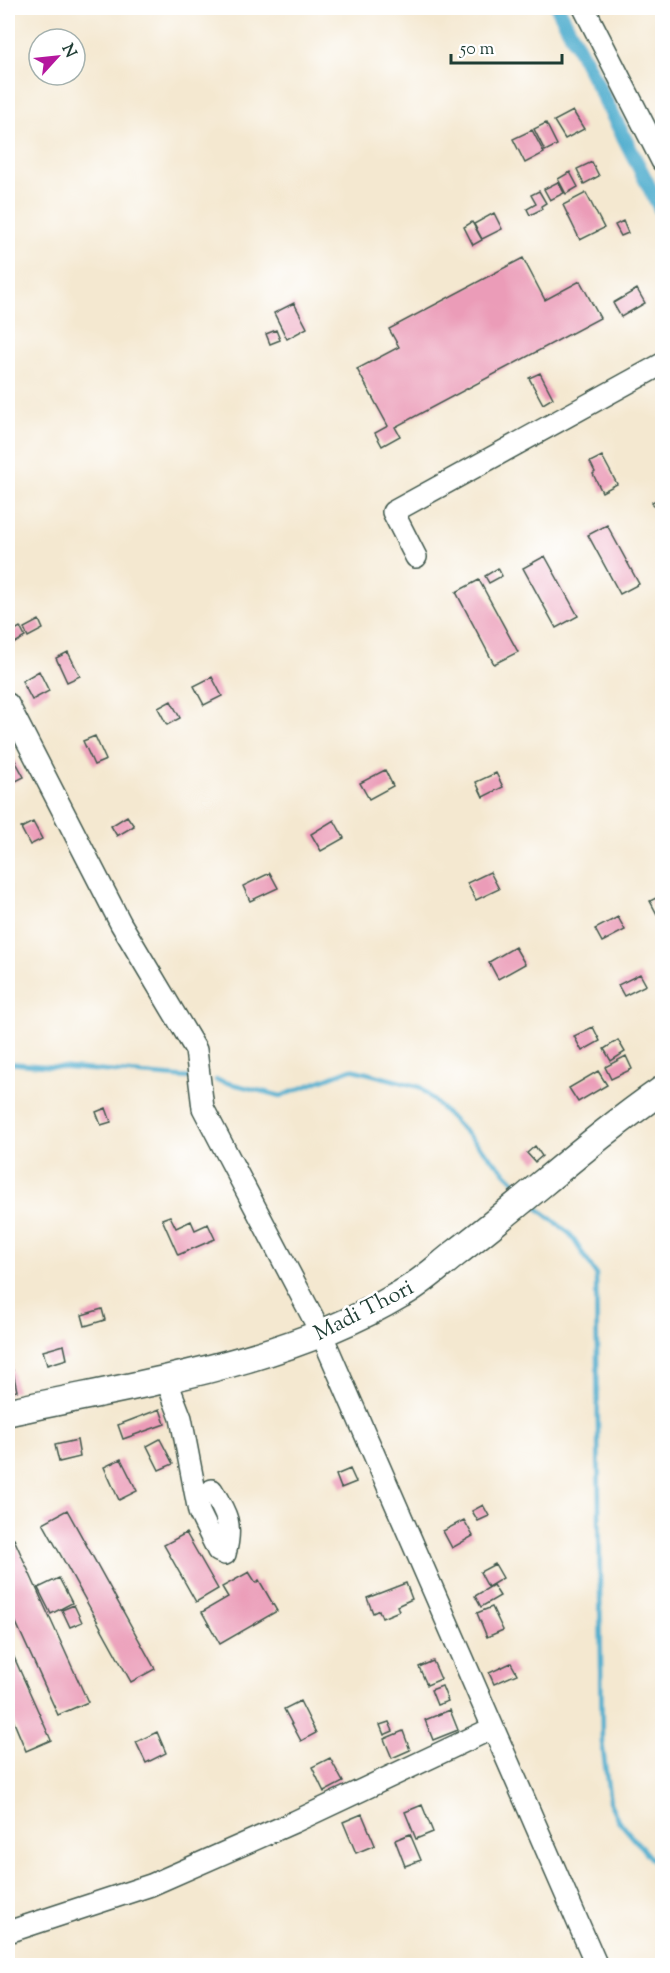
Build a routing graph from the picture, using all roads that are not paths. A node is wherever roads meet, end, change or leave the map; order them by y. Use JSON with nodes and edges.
{"nodes":[{"id":1,"x":584,"y":8,"type":"edge"},
{"id":2,"x":663,"y":161,"type":"edge"},
{"id":3,"x":663,"y":364,"type":"edge"},
{"id":4,"x":416,"y":557,"type":"dead end"},
{"id":5,"x":8,"y":704,"type":"edge"},
{"id":6,"x":663,"y":1090,"type":"edge"},
{"id":7,"x":321,"y":1333,"type":"junction"},
{"id":8,"x":166,"y":1379,"type":"junction"},
{"id":9,"x":8,"y":1412,"type":"edge"},
{"id":10,"x":212,"y":1490,"type":"dead end"},
{"id":11,"x":493,"y":1728,"type":"junction"},
{"id":12,"x":8,"y":1932,"type":"edge"},
{"id":13,"x":597,"y":1965,"type":"edge"}],
"edges":[{"from":1,"to":2,"type":"street"},
{"from":3,"to":4,"type":"street"},
{"from":5,"to":7,"type":"street"},
{"from":6,"to":7,"type":"main road","name":"Madi Thori"},
{"from":7,"to":8,"type":"main road","name":"Madi Thori"},
{"from":7,"to":11,"type":"street"},
{"from":8,"to":9,"type":"main road","name":"Madi Thori"},
{"from":8,"to":10,"type":"street"},
{"from":11,"to":12,"type":"street"},
{"from":11,"to":13,"type":"street"}]}
